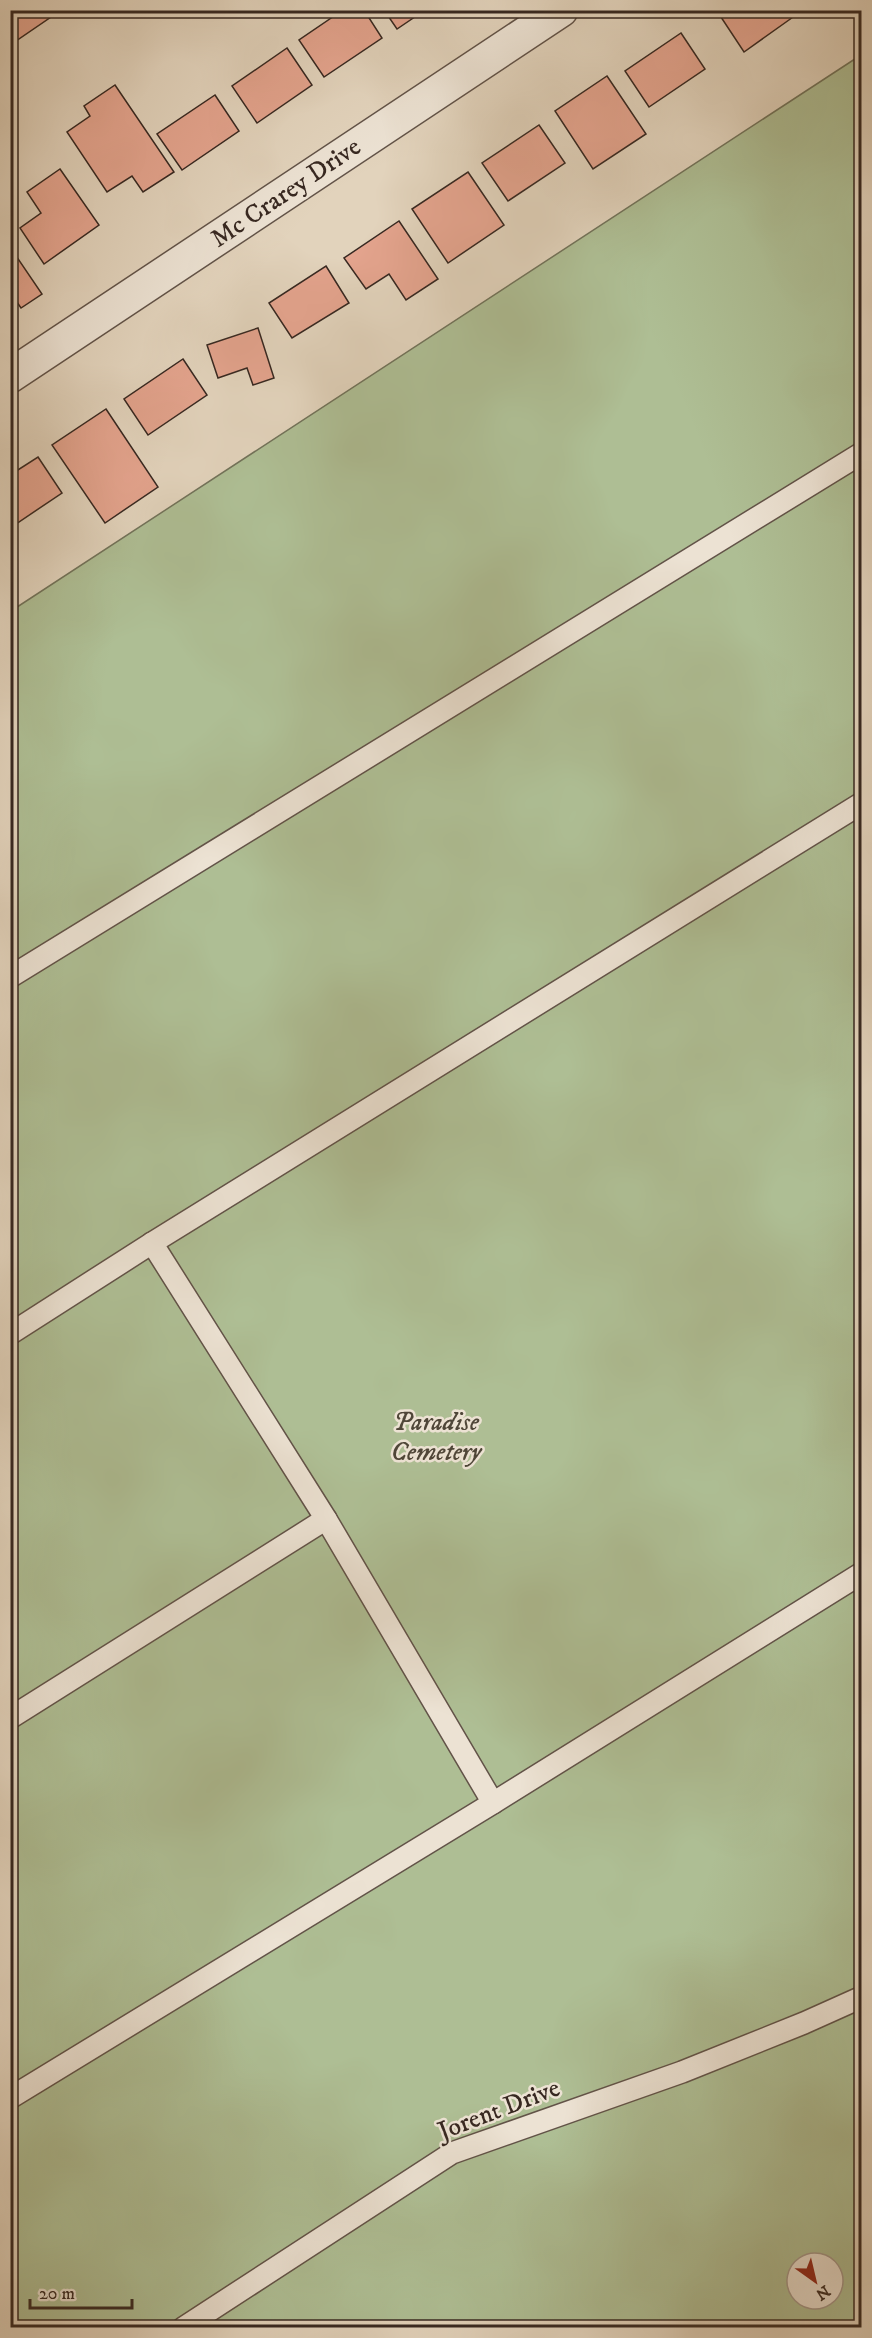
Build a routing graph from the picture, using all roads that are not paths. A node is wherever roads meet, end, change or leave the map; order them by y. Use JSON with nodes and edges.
{"nodes":[{"id":1,"x":561,"y":10,"type":"edge"},
{"id":2,"x":10,"y":376,"type":"edge"},
{"id":3,"x":861,"y":453,"type":"edge"},
{"id":4,"x":861,"y":803,"type":"edge"},
{"id":5,"x":10,"y":977,"type":"edge"},
{"id":6,"x":152,"y":1243,"type":"junction"},
{"id":7,"x":10,"y":1334,"type":"edge"},
{"id":8,"x":326,"y":1519,"type":"junction"},
{"id":9,"x":861,"y":1573,"type":"edge"},
{"id":10,"x":10,"y":1718,"type":"edge"},
{"id":11,"x":493,"y":1803,"type":"junction"},
{"id":12,"x":861,"y":1997,"type":"edge"},
{"id":13,"x":10,"y":2098,"type":"edge"},
{"id":14,"x":183,"y":2328,"type":"edge"}],
"edges":[{"from":1,"to":2,"type":"street","name":"Mc Crarey Drive"},
{"from":3,"to":5,"type":"lane"},
{"from":4,"to":6,"type":"lane"},
{"from":6,"to":7,"type":"lane"},
{"from":6,"to":8,"type":"lane"},
{"from":8,"to":10,"type":"lane"},
{"from":8,"to":11,"type":"lane"},
{"from":9,"to":11,"type":"lane"},
{"from":11,"to":13,"type":"lane"},
{"from":12,"to":14,"type":"lane","name":"Jorent Drive"}]}
